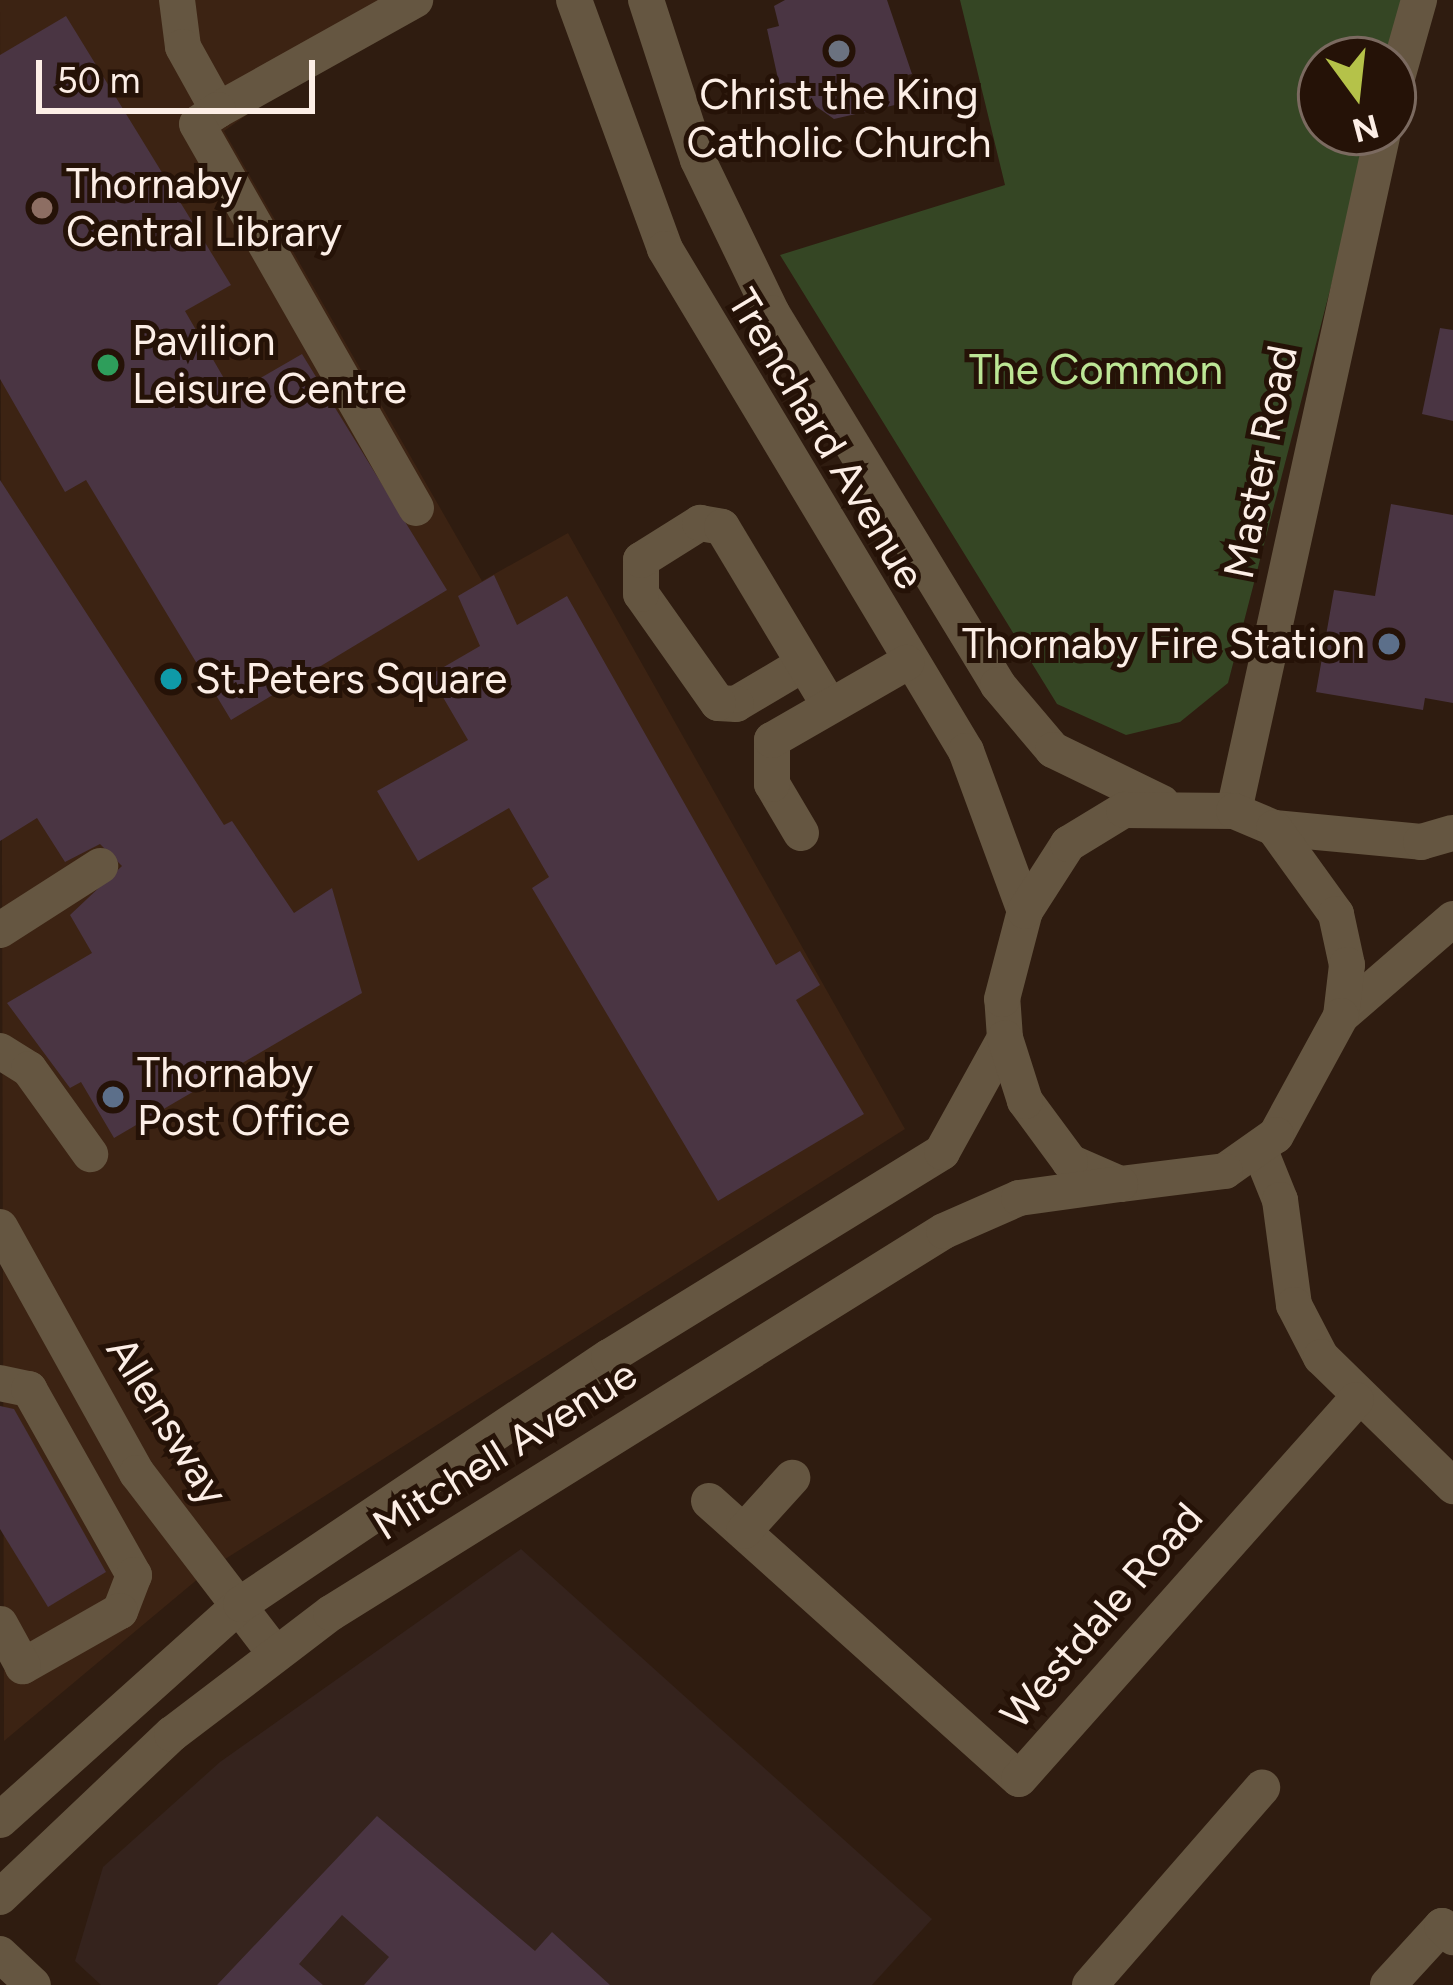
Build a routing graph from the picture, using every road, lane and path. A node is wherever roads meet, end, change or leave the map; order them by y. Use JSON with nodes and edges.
{"nodes":[{"id":1,"x":177,"y":0,"type":"edge"},
{"id":2,"x":415,"y":0,"type":"edge"},
{"id":3,"x":574,"y":0,"type":"edge"},
{"id":4,"x":646,"y":0,"type":"edge"},
{"id":5,"x":1419,"y":0,"type":"edge"},
{"id":6,"x":1409,"y":36,"type":"edge"},
{"id":7,"x":218,"y":110,"type":"junction"},
{"id":8,"x":1378,"y":156,"type":"edge"},
{"id":9,"x":772,"y":313,"type":"junction"},
{"id":10,"x":716,"y":349,"type":"junction"},
{"id":11,"x":416,"y":508,"type":"dead end"},
{"id":12,"x":906,"y":663,"type":"junction"},
{"id":13,"x":800,"y":666,"type":"junction"},
{"id":14,"x":830,"y":705,"type":"junction"},
{"id":15,"x":1172,"y":807,"type":"junction"},
{"id":16,"x":1234,"y":811,"type":"junction"},
{"id":17,"x":1274,"y":828,"type":"junction"},
{"id":18,"x":801,"y":833,"type":"dead end"},
{"id":19,"x":1453,"y":833,"type":"edge"},
{"id":20,"x":100,"y":866,"type":"dead end"},
{"id":21,"x":1025,"y":911,"type":"junction"},
{"id":22,"x":1453,"y":919,"type":"edge"},
{"id":23,"x":0,"y":930,"type":"edge"},
{"id":24,"x":1341,"y":1016,"type":"junction"},
{"id":25,"x":1005,"y":1038,"type":"junction"},
{"id":26,"x":0,"y":1052,"type":"edge"},
{"id":27,"x":1259,"y":1148,"type":"junction"},
{"id":28,"x":90,"y":1154,"type":"dead end"},
{"id":29,"x":1120,"y":1184,"type":"junction"},
{"id":30,"x":0,"y":1227,"type":"edge"},
{"id":31,"x":0,"y":1383,"type":"edge"},
{"id":32,"x":1357,"y":1400,"type":"junction"},
{"id":33,"x":792,"y":1478,"type":"dead end"},
{"id":34,"x":1453,"y":1486,"type":"edge"},
{"id":35,"x":709,"y":1501,"type":"dead end"},
{"id":36,"x":744,"y":1531,"type":"junction"},
{"id":37,"x":241,"y":1604,"type":"junction"},
{"id":38,"x":0,"y":1624,"type":"edge"},
{"id":39,"x":274,"y":1652,"type":"junction"},
{"id":40,"x":1262,"y":1788,"type":"dead end"},
{"id":41,"x":0,"y":1820,"type":"edge"},
{"id":42,"x":0,"y":1897,"type":"edge"},
{"id":43,"x":1453,"y":1936,"type":"edge"},
{"id":44,"x":0,"y":1954,"type":"edge"},
{"id":45,"x":34,"y":1985,"type":"edge"},
{"id":46,"x":1090,"y":1985,"type":"edge"},
{"id":47,"x":1388,"y":1985,"type":"edge"}],
"edges":[{"from":1,"to":7,"type":"street"},
{"from":2,"to":7,"type":"street"},
{"from":3,"to":10,"type":"street","name":"Trenchard Avenue"},
{"from":4,"to":9,"type":"street","name":"Trenchard Avenue"},
{"from":5,"to":6,"type":"street"},
{"from":7,"to":11,"type":"street"},
{"from":8,"to":16,"type":"street","name":"Master Road"},
{"from":9,"to":10,"type":"street"},
{"from":9,"to":15,"type":"street","name":"Trenchard Avenue"},
{"from":10,"to":12,"type":"street","name":"Trenchard Avenue"},
{"from":12,"to":14,"type":"street"},
{"from":12,"to":21,"type":"street","name":"Trenchard Avenue"},
{"from":13,"to":13,"type":"street"},
{"from":13,"to":14,"type":"street"},
{"from":14,"to":18,"type":"street"},
{"from":15,"to":16,"type":"street","name":"Mitchell Avenue"},
{"from":15,"to":21,"type":"street","name":"Mitchell Avenue"},
{"from":16,"to":17,"type":"street","name":"Mitchell Avenue"},
{"from":17,"to":19,"type":"street"},
{"from":17,"to":24,"type":"street","name":"Mitchell Avenue"},
{"from":20,"to":23,"type":"street"},
{"from":21,"to":25,"type":"street","name":"Mitchell Avenue"},
{"from":22,"to":24,"type":"street"},
{"from":24,"to":27,"type":"street","name":"Mitchell Avenue"},
{"from":25,"to":29,"type":"street","name":"Mitchell Avenue"},
{"from":25,"to":37,"type":"street","name":"Mitchell Avenue"},
{"from":26,"to":28,"type":"street"},
{"from":27,"to":29,"type":"street","name":"Mitchell Avenue"},
{"from":27,"to":32,"type":"street"},
{"from":29,"to":39,"type":"street","name":"Mitchell Avenue"},
{"from":30,"to":37,"type":"street","name":"Allensway"},
{"from":31,"to":38,"type":"street"},
{"from":32,"to":34,"type":"street"},
{"from":32,"to":36,"type":"street","name":"Westdale Road"},
{"from":33,"to":36,"type":"street"},
{"from":35,"to":36,"type":"street","name":"Westdale Road"},
{"from":37,"to":39,"type":"street","name":"Allensway"},
{"from":37,"to":41,"type":"street","name":"Mitchell Avenue"},
{"from":39,"to":42,"type":"street","name":"Mitchell Avenue"},
{"from":40,"to":46,"type":"street"},
{"from":43,"to":47,"type":"street"},
{"from":44,"to":45,"type":"street"}]}
